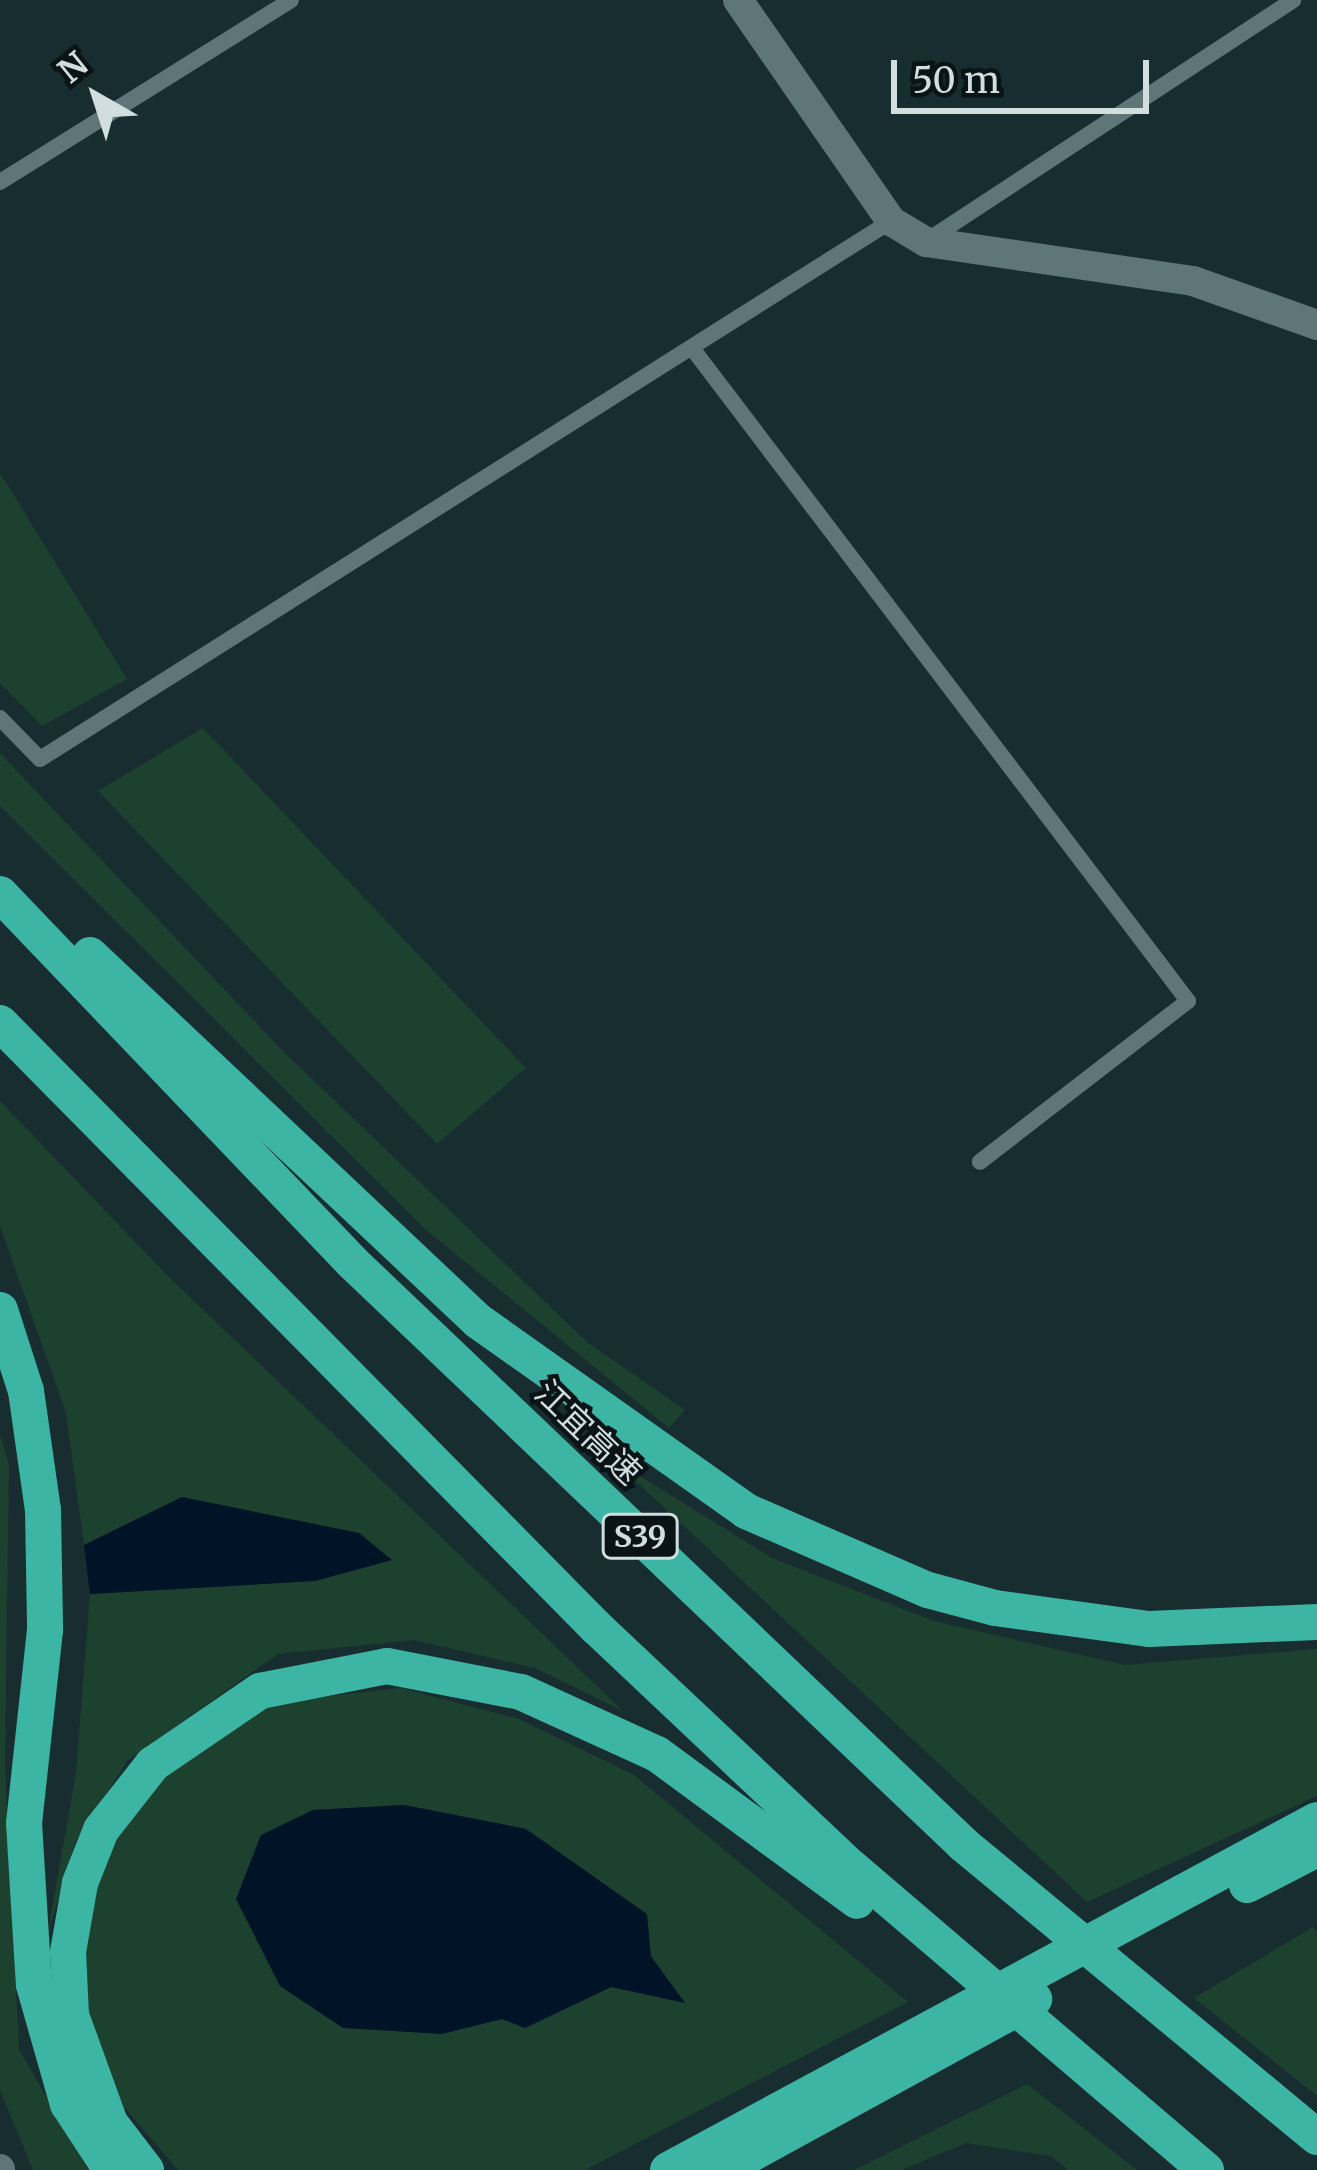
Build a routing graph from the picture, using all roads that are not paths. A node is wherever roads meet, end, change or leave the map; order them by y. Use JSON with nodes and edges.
{"nodes":[{"id":1,"x":291,"y":0,"type":"edge"},
{"id":2,"x":738,"y":0,"type":"edge"},
{"id":3,"x":1293,"y":0,"type":"edge"},
{"id":4,"x":0,"y":182,"type":"edge"},
{"id":5,"x":892,"y":221,"type":"junction"},
{"id":6,"x":926,"y":242,"type":"junction"},
{"id":7,"x":1317,"y":325,"type":"edge"},
{"id":8,"x":692,"y":348,"type":"junction"},
{"id":9,"x":0,"y":718,"type":"edge"},
{"id":10,"x":0,"y":869,"type":"edge"},
{"id":11,"x":0,"y":895,"type":"edge"},
{"id":12,"x":0,"y":1023,"type":"edge"},
{"id":13,"x":980,"y":1162,"type":"dead end"},
{"id":14,"x":0,"y":1310,"type":"edge"},
{"id":15,"x":1317,"y":1622,"type":"edge"},
{"id":16,"x":1317,"y":1820,"type":"edge"},
{"id":17,"x":1317,"y":1849,"type":"edge"},
{"id":18,"x":1099,"y":2084,"type":"junction"},
{"id":19,"x":1317,"y":2137,"type":"edge"},
{"id":20,"x":111,"y":2170,"type":"edge"},
{"id":21,"x":146,"y":2170,"type":"edge"},
{"id":22,"x":668,"y":2170,"type":"edge"},
{"id":23,"x":722,"y":2170,"type":"edge"},
{"id":24,"x":1206,"y":2170,"type":"edge"}],
"edges":[{"from":1,"to":4,"type":"lane"},
{"from":2,"to":5,"type":"street"},
{"from":3,"to":6,"type":"lane"},
{"from":5,"to":6,"type":"street"},
{"from":5,"to":8,"type":"lane"},
{"from":6,"to":7,"type":"street"},
{"from":8,"to":9,"type":"lane"},
{"from":8,"to":13,"type":"lane"},
{"from":10,"to":15,"type":"highway"},
{"from":11,"to":19,"type":"highway","name":"江宜高速","number":"S39"},
{"from":12,"to":18,"type":"highway"},
{"from":14,"to":20,"type":"highway"},
{"from":16,"to":22,"type":"highway"},
{"from":17,"to":23,"type":"highway"},
{"from":18,"to":21,"type":"highway"},
{"from":18,"to":24,"type":"highway"}]}
